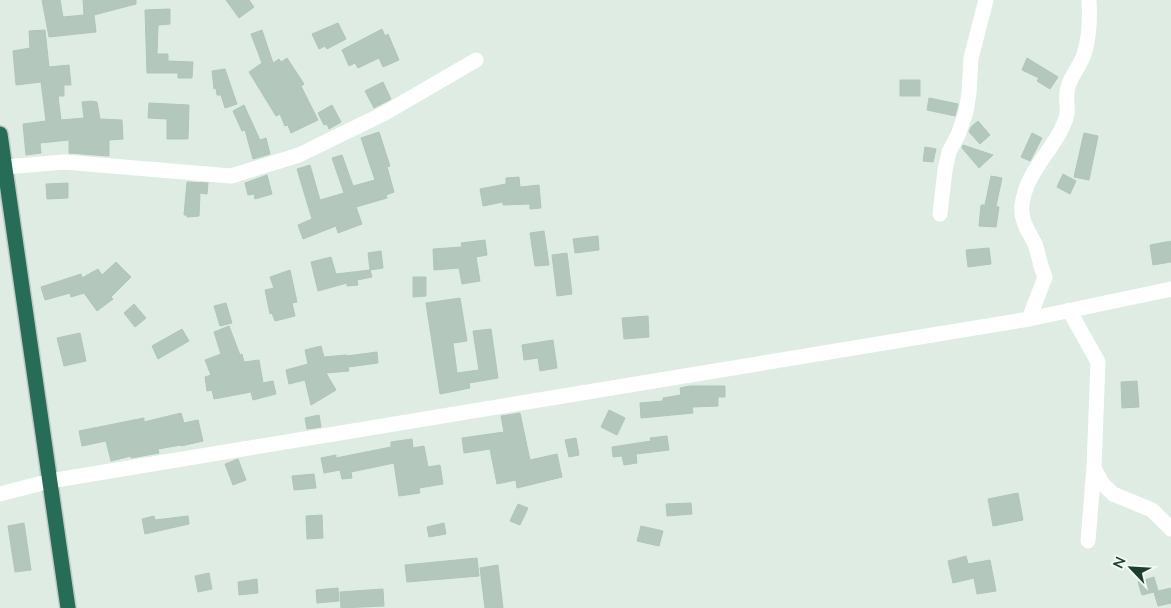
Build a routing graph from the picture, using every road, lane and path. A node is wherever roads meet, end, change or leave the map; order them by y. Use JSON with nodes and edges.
{"nodes":[{"id":1,"x":986,"y":0,"type":"edge"},
{"id":2,"x":1089,"y":0,"type":"edge"},
{"id":3,"x":476,"y":60,"type":"dead end"},
{"id":4,"x":0,"y":134,"type":"edge"},
{"id":5,"x":5,"y":167,"type":"junction"},
{"id":6,"x":940,"y":214,"type":"dead end"},
{"id":7,"x":1171,"y":289,"type":"edge"},
{"id":8,"x":1069,"y":310,"type":"junction"},
{"id":9,"x":1029,"y":318,"type":"junction"},
{"id":10,"x":1094,"y":467,"type":"junction"},
{"id":11,"x":50,"y":481,"type":"junction"},
{"id":12,"x":0,"y":494,"type":"edge"},
{"id":13,"x":1171,"y":529,"type":"edge"},
{"id":14,"x":1088,"y":541,"type":"dead end"},
{"id":15,"x":68,"y":608,"type":"edge"}],
"edges":[{"from":1,"to":6,"type":"street"},
{"from":2,"to":9,"type":"street"},
{"from":3,"to":5,"type":"street"},
{"from":4,"to":5,"type":"highway"},
{"from":5,"to":11,"type":"highway"},
{"from":7,"to":8,"type":"street"},
{"from":8,"to":9,"type":"street"},
{"from":8,"to":10,"type":"street"},
{"from":9,"to":11,"type":"street"},
{"from":10,"to":13,"type":"street"},
{"from":10,"to":14,"type":"street"},
{"from":11,"to":12,"type":"street"},
{"from":11,"to":15,"type":"highway"}]}
